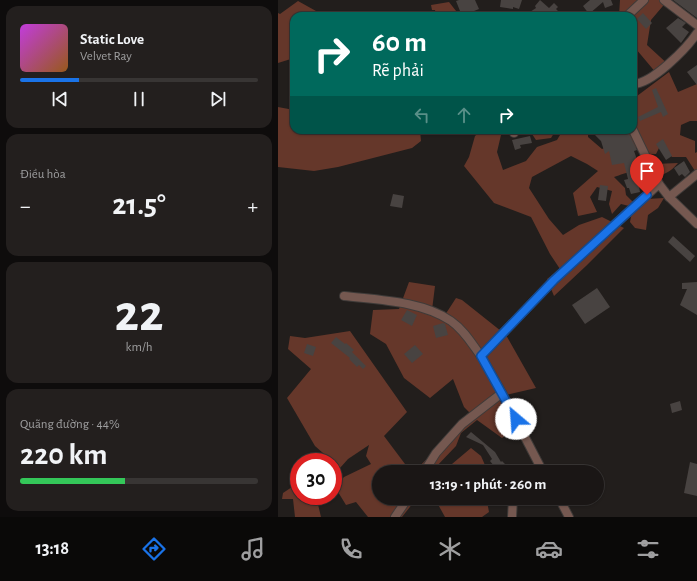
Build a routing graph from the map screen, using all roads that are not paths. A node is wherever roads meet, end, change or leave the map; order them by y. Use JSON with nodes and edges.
{"nodes":[{"id":1,"x":644,"y":0,"type":"edge"},
{"id":2,"x":664,"y":0,"type":"edge"},
{"id":3,"x":631,"y":12,"type":"edge"},
{"id":4,"x":697,"y":25,"type":"edge"},
{"id":5,"x":697,"y":33,"type":"edge"},
{"id":6,"x":637,"y":84,"type":"edge"},
{"id":7,"x":635,"y":134,"type":"edge"},
{"id":8,"x":697,"y":174,"type":"edge"},
{"id":9,"x":659,"y":184,"type":"junction"},
{"id":10,"x":669,"y":197,"type":"junction"},
{"id":11,"x":697,"y":224,"type":"edge"},
{"id":12,"x":344,"y":296,"type":"dead end"},
{"id":13,"x":481,"y":356,"type":"junction"},
{"id":14,"x":502,"y":393,"type":"junction"},
{"id":15,"x":429,"y":465,"type":"edge"},
{"id":16,"x":539,"y":465,"type":"edge"},
{"id":17,"x":404,"y":505,"type":"edge"},
{"id":18,"x":513,"y":505,"type":"edge"},
{"id":19,"x":563,"y":505,"type":"edge"},
{"id":20,"x":395,"y":517,"type":"edge"},
{"id":21,"x":512,"y":517,"type":"edge"},
{"id":22,"x":569,"y":517,"type":"edge"}],
"edges":[{"from":1,"to":3,"type":"street"},
{"from":2,"to":4,"type":"street"},
{"from":5,"to":6,"type":"street"},
{"from":7,"to":9,"type":"street"},
{"from":8,"to":10,"type":"street"},
{"from":9,"to":10,"type":"street"},
{"from":9,"to":13,"type":"street"},
{"from":10,"to":11,"type":"street"},
{"from":12,"to":13,"type":"street"},
{"from":13,"to":14,"type":"street"},
{"from":14,"to":15,"type":"street"},
{"from":14,"to":16,"type":"street"},
{"from":17,"to":20,"type":"street"},
{"from":18,"to":21,"type":"street"},
{"from":19,"to":22,"type":"street"}]}
